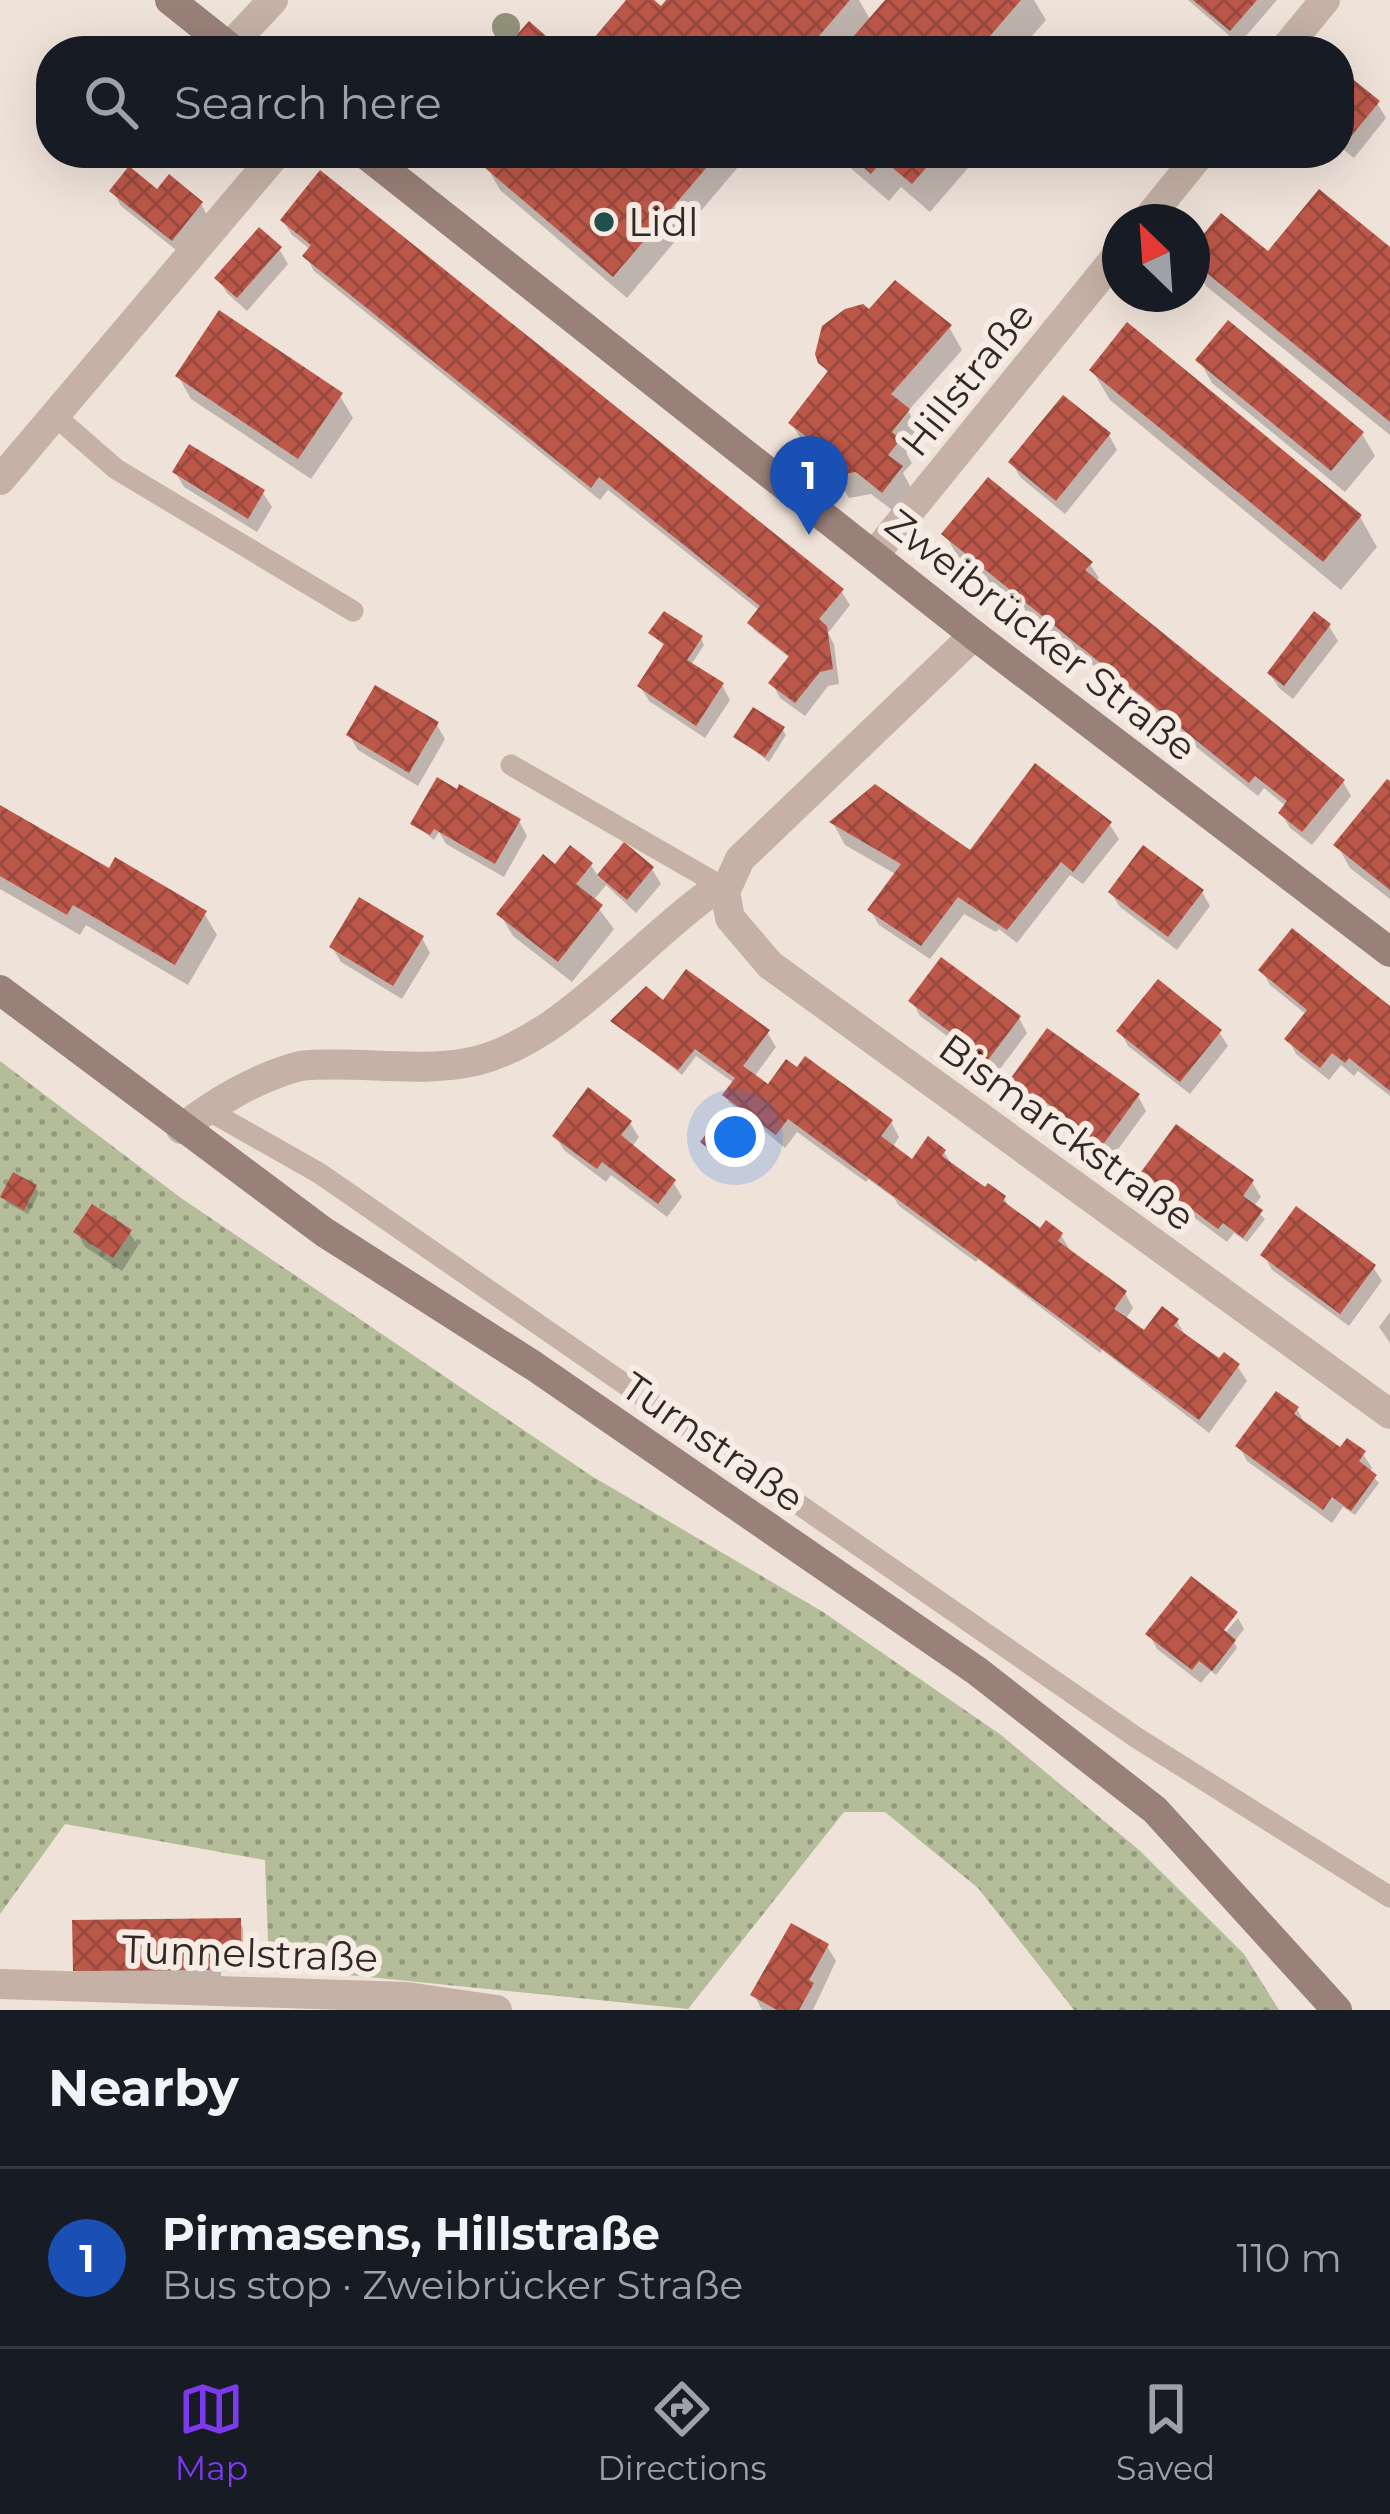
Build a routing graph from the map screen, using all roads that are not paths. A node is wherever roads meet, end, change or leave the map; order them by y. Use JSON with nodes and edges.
{"nodes":[{"id":1,"x":170,"y":0,"type":"edge"},
{"id":2,"x":274,"y":0,"type":"edge"},
{"id":3,"x":1325,"y":0,"type":"edge"},
{"id":4,"x":215,"y":36,"type":"edge"},
{"id":5,"x":242,"y":36,"type":"edge"},
{"id":6,"x":1295,"y":36,"type":"edge"},
{"id":7,"x":264,"y":168,"type":"edge"},
{"id":8,"x":383,"y":168,"type":"edge"},
{"id":9,"x":1189,"y":168,"type":"edge"},
{"id":10,"x":1159,"y":204,"type":"edge"},
{"id":11,"x":1102,"y":274,"type":"edge"},
{"id":12,"x":54,"y":415,"type":"junction"},
{"id":13,"x":0,"y":480,"type":"edge"},
{"id":14,"x":874,"y":555,"type":"junction"},
{"id":15,"x":353,"y":611,"type":"dead end"},
{"id":16,"x":974,"y":635,"type":"junction"},
{"id":17,"x":512,"y":765,"type":"dead end"},
{"id":18,"x":725,"y":892,"type":"junction"},
{"id":19,"x":1390,"y":952,"type":"edge"},
{"id":20,"x":0,"y":990,"type":"edge"},
{"id":21,"x":206,"y":1109,"type":"junction"},
{"id":22,"x":181,"y":1129,"type":"junction"},
{"id":23,"x":1390,"y":1414,"type":"edge"},
{"id":24,"x":1390,"y":1897,"type":"edge"},
{"id":25,"x":0,"y":1984,"type":"edge"},
{"id":26,"x":497,"y":2010,"type":"edge"},
{"id":27,"x":1337,"y":2010,"type":"edge"}],
"edges":[{"from":1,"to":4,"type":"street"},
{"from":2,"to":5,"type":"street"},
{"from":3,"to":6,"type":"street"},
{"from":7,"to":12,"type":"street"},
{"from":8,"to":14,"type":"street","name":"Zweibrücker Straße"},
{"from":9,"to":10,"type":"street"},
{"from":11,"to":14,"type":"street","name":"Hillstraße"},
{"from":12,"to":13,"type":"street"},
{"from":12,"to":15,"type":"lane"},
{"from":14,"to":16,"type":"street","name":"Zweibrücker Straße"},
{"from":16,"to":18,"type":"street"},
{"from":16,"to":19,"type":"street","name":"Zweibrücker Straße"},
{"from":17,"to":18,"type":"lane"},
{"from":18,"to":21,"type":"street"},
{"from":18,"to":23,"type":"street","name":"Bismarckstraße"},
{"from":20,"to":22,"type":"street","name":"Turnstraße"},
{"from":21,"to":22,"type":"street"},
{"from":21,"to":24,"type":"lane"},
{"from":22,"to":27,"type":"street","name":"Turnstraße"},
{"from":25,"to":26,"type":"street","name":"Tunnelstraße"}]}
